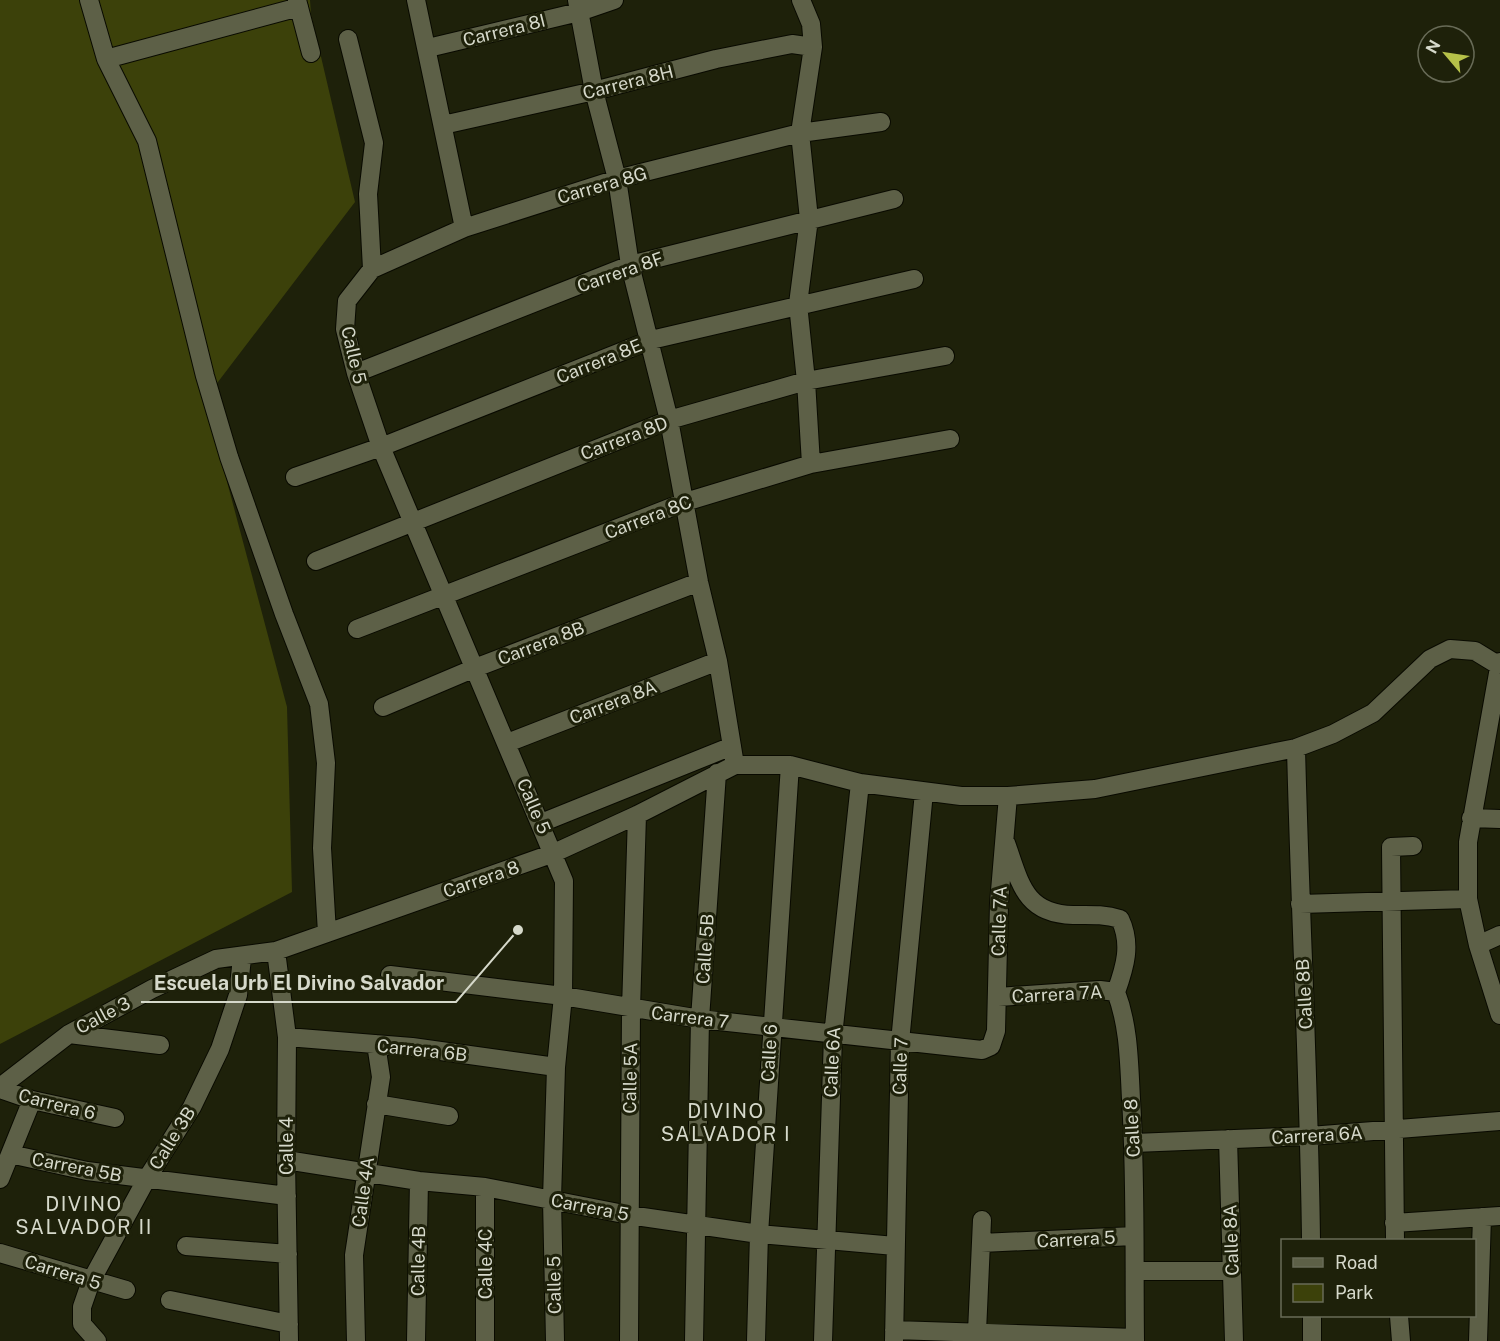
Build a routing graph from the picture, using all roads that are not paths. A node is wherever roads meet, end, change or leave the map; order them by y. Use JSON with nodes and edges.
{"nodes":[{"id":1,"x":89,"y":0,"type":"edge"},
{"id":2,"x":417,"y":0,"type":"edge"},
{"id":3,"x":614,"y":0,"type":"edge"},
{"id":4,"x":801,"y":0,"type":"edge"},
{"id":5,"x":298,"y":3,"type":"edge"},
{"id":6,"x":578,"y":6,"type":"edge"},
{"id":7,"x":348,"y":39,"type":"dead end"},
{"id":8,"x":813,"y":47,"type":"junction"},
{"id":9,"x":428,"y":48,"type":"junction"},
{"id":10,"x":311,"y":53,"type":"dead end"},
{"id":11,"x":106,"y":59,"type":"junction"},
{"id":12,"x":594,"y":91,"type":"junction"},
{"id":13,"x":881,"y":122,"type":"dead end"},
{"id":14,"x":443,"y":125,"type":"junction"},
{"id":15,"x":800,"y":133,"type":"junction"},
{"id":16,"x":617,"y":179,"type":"junction"},
{"id":17,"x":894,"y":199,"type":"dead end"},
{"id":18,"x":809,"y":219,"type":"junction"},
{"id":19,"x":464,"y":228,"type":"junction"},
{"id":20,"x":630,"y":265,"type":"junction"},
{"id":21,"x":372,"y":269,"type":"junction"},
{"id":22,"x":914,"y":279,"type":"dead end"},
{"id":23,"x":347,"y":301,"type":"joint"},
{"id":24,"x":798,"y":304,"type":"junction"},
{"id":25,"x":651,"y":340,"type":"junction"},
{"id":26,"x":945,"y":356,"type":"dead end"},
{"id":27,"x":356,"y":373,"type":"junction"},
{"id":28,"x":806,"y":381,"type":"junction"},
{"id":29,"x":669,"y":420,"type":"junction"},
{"id":30,"x":950,"y":439,"type":"dead end"},
{"id":31,"x":381,"y":447,"type":"junction"},
{"id":32,"x":811,"y":464,"type":"junction"},
{"id":33,"x":296,"y":477,"type":"dead end"},
{"id":34,"x":685,"y":502,"type":"junction"},
{"id":35,"x":413,"y":521,"type":"junction"},
{"id":36,"x":316,"y":561,"type":"dead end"},
{"id":37,"x":699,"y":582,"type":"junction"},
{"id":38,"x":445,"y":596,"type":"junction"},
{"id":39,"x":357,"y":629,"type":"dead end"},
{"id":40,"x":718,"y":661,"type":"junction"},
{"id":41,"x":1499,"y":664,"type":"edge"},
{"id":42,"x":475,"y":668,"type":"junction"},
{"id":43,"x":383,"y":707,"type":"dead end"},
{"id":44,"x":507,"y":743,"type":"junction"},
{"id":45,"x":732,"y":746,"type":"junction"},
{"id":46,"x":1296,"y":748,"type":"junction"},
{"id":47,"x":735,"y":765,"type":"junction"},
{"id":48,"x":790,"y":765,"type":"junction"},
{"id":49,"x":717,"y":773,"type":"junction"},
{"id":50,"x":860,"y":783,"type":"junction"},
{"id":51,"x":924,"y":792,"type":"junction"},
{"id":52,"x":1008,"y":796,"type":"junction"},
{"id":53,"x":637,"y":816,"type":"junction"},
{"id":54,"x":1471,"y":818,"type":"junction"},
{"id":55,"x":1500,"y":819,"type":"edge"},
{"id":56,"x":541,"y":823,"type":"junction"},
{"id":57,"x":1004,"y":839,"type":"junction"},
{"id":58,"x":1413,"y":846,"type":"dead end"},
{"id":59,"x":554,"y":853,"type":"junction"},
{"id":60,"x":1468,"y":899,"type":"junction"},
{"id":61,"x":1390,"y":902,"type":"junction"},
{"id":62,"x":1300,"y":904,"type":"junction"},
{"id":63,"x":327,"y":933,"type":"junction"},
{"id":64,"x":1500,"y":935,"type":"edge"},
{"id":65,"x":1478,"y":945,"type":"junction"},
{"id":66,"x":276,"y":951,"type":"junction"},
{"id":67,"x":242,"y":958,"type":"junction"},
{"id":68,"x":216,"y":959,"type":"joint"},
{"id":69,"x":390,"y":975,"type":"dead end"},
{"id":70,"x":1116,"y":992,"type":"junction"},
{"id":71,"x":563,"y":996,"type":"junction"},
{"id":72,"x":998,"y":997,"type":"junction"},
{"id":73,"x":631,"y":1009,"type":"junction"},
{"id":74,"x":1500,"y":1015,"type":"edge"},
{"id":75,"x":700,"y":1020,"type":"junction"},
{"id":76,"x":771,"y":1026,"type":"junction"},
{"id":77,"x":69,"y":1034,"type":"junction"},
{"id":78,"x":833,"y":1036,"type":"junction"},
{"id":79,"x":286,"y":1037,"type":"junction"},
{"id":80,"x":900,"y":1042,"type":"junction"},
{"id":81,"x":376,"y":1044,"type":"junction"},
{"id":82,"x":160,"y":1045,"type":"dead end"},
{"id":83,"x":991,"y":1046,"type":"joint"},
{"id":84,"x":556,"y":1066,"type":"junction"},
{"id":85,"x":0,"y":1088,"type":"edge"},
{"id":86,"x":32,"y":1100,"type":"junction"},
{"id":87,"x":376,"y":1104,"type":"junction"},
{"id":88,"x":449,"y":1116,"type":"dead end"},
{"id":89,"x":115,"y":1118,"type":"dead end"},
{"id":90,"x":1500,"y":1121,"type":"edge"},
{"id":91,"x":1393,"y":1131,"type":"junction"},
{"id":92,"x":1310,"y":1136,"type":"junction"},
{"id":93,"x":1228,"y":1139,"type":"junction"},
{"id":94,"x":1134,"y":1143,"type":"junction"},
{"id":95,"x":10,"y":1154,"type":"junction"},
{"id":96,"x":286,"y":1160,"type":"junction"},
{"id":97,"x":364,"y":1173,"type":"junction"},
{"id":98,"x":0,"y":1179,"type":"edge"},
{"id":99,"x":146,"y":1180,"type":"junction"},
{"id":100,"x":419,"y":1181,"type":"junction"},
{"id":101,"x":485,"y":1187,"type":"junction"},
{"id":102,"x":287,"y":1196,"type":"junction"},
{"id":103,"x":552,"y":1199,"type":"junction"},
{"id":104,"x":629,"y":1215,"type":"junction"},
{"id":105,"x":1491,"y":1216,"type":"edge"},
{"id":106,"x":982,"y":1220,"type":"dead end"},
{"id":107,"x":695,"y":1223,"type":"junction"},
{"id":108,"x":1395,"y":1232,"type":"edge"},
{"id":109,"x":759,"y":1234,"type":"junction"},
{"id":110,"x":1134,"y":1236,"type":"junction"},
{"id":111,"x":1311,"y":1239,"type":"edge"},
{"id":112,"x":824,"y":1240,"type":"junction"},
{"id":113,"x":981,"y":1243,"type":"junction"},
{"id":114,"x":186,"y":1246,"type":"dead end"},
{"id":115,"x":895,"y":1246,"type":"junction"},
{"id":116,"x":0,"y":1252,"type":"edge"},
{"id":117,"x":288,"y":1254,"type":"junction"},
{"id":118,"x":1135,"y":1270,"type":"junction"},
{"id":119,"x":1232,"y":1271,"type":"junction"},
{"id":120,"x":91,"y":1281,"type":"junction"},
{"id":121,"x":126,"y":1290,"type":"dead end"},
{"id":122,"x":170,"y":1300,"type":"dead end"},
{"id":123,"x":1312,"y":1317,"type":"edge"},
{"id":124,"x":1400,"y":1317,"type":"edge"},
{"id":125,"x":289,"y":1332,"type":"edge"},
{"id":126,"x":977,"y":1332,"type":"junction"},
{"id":127,"x":894,"y":1336,"type":"edge"},
{"id":128,"x":1135,"y":1340,"type":"edge"},
{"id":129,"x":97,"y":1341,"type":"edge"},
{"id":130,"x":356,"y":1341,"type":"edge"},
{"id":131,"x":416,"y":1341,"type":"edge"},
{"id":132,"x":485,"y":1341,"type":"edge"},
{"id":133,"x":555,"y":1341,"type":"edge"},
{"id":134,"x":628,"y":1341,"type":"edge"},
{"id":135,"x":694,"y":1341,"type":"edge"},
{"id":136,"x":756,"y":1341,"type":"edge"},
{"id":137,"x":823,"y":1341,"type":"edge"},
{"id":138,"x":1234,"y":1341,"type":"edge"},
{"id":139,"x":1312,"y":1341,"type":"edge"},
{"id":140,"x":1401,"y":1341,"type":"edge"},
{"id":141,"x":1478,"y":1341,"type":"edge"}],
"edges":[{"from":1,"to":11,"type":"street"},
{"from":2,"to":9,"type":"street"},
{"from":3,"to":6,"type":"street","name":"Carrera 8I"},
{"from":4,"to":8,"type":"street"},
{"from":5,"to":10,"type":"street"},
{"from":5,"to":11,"type":"street"},
{"from":6,"to":9,"type":"street","name":"Carrera 8I"},
{"from":6,"to":12,"type":"street"},
{"from":7,"to":21,"type":"street"},
{"from":8,"to":12,"type":"street","name":"Carrera 8H"},
{"from":8,"to":15,"type":"street"},
{"from":9,"to":14,"type":"street"},
{"from":11,"to":63,"type":"street"},
{"from":12,"to":14,"type":"street","name":"Carrera 8H"},
{"from":12,"to":16,"type":"street"},
{"from":13,"to":15,"type":"street","name":"Carrera 8G"},
{"from":14,"to":19,"type":"street"},
{"from":15,"to":16,"type":"street","name":"Carrera 8G"},
{"from":15,"to":18,"type":"street"},
{"from":16,"to":19,"type":"street","name":"Carrera 8G"},
{"from":16,"to":20,"type":"street"},
{"from":17,"to":18,"type":"street","name":"Carrera 8F"},
{"from":18,"to":20,"type":"street","name":"Carrera 8F"},
{"from":18,"to":24,"type":"street"},
{"from":19,"to":21,"type":"street","name":"Carrera 8G"},
{"from":20,"to":25,"type":"street"},
{"from":20,"to":27,"type":"street","name":"Carrera 8F"},
{"from":21,"to":23,"type":"street","name":"Carrera 8G"},
{"from":22,"to":24,"type":"street","name":"Carrera 8E"},
{"from":23,"to":27,"type":"street","name":"Calle 5"},
{"from":24,"to":25,"type":"street","name":"Carrera 8E"},
{"from":24,"to":28,"type":"street"},
{"from":25,"to":29,"type":"street"},
{"from":25,"to":31,"type":"street","name":"Carrera 8E"},
{"from":26,"to":28,"type":"street","name":"Carrera 8D"},
{"from":27,"to":31,"type":"street","name":"Calle 5"},
{"from":28,"to":29,"type":"street","name":"Carrera 8D"},
{"from":28,"to":32,"type":"street"},
{"from":29,"to":34,"type":"street"},
{"from":29,"to":35,"type":"street","name":"Carrera 8D"},
{"from":30,"to":32,"type":"street","name":"Carrera 8C"},
{"from":31,"to":33,"type":"street","name":"Carrera 8E"},
{"from":31,"to":35,"type":"street","name":"Calle 5"},
{"from":32,"to":34,"type":"street","name":"Carrera 8C"},
{"from":34,"to":37,"type":"street"},
{"from":34,"to":38,"type":"street","name":"Carrera 8C"},
{"from":35,"to":36,"type":"street","name":"Carrera 8D"},
{"from":35,"to":38,"type":"street","name":"Calle 5"},
{"from":37,"to":40,"type":"street"},
{"from":37,"to":42,"type":"street","name":"Carrera 8B"},
{"from":38,"to":39,"type":"street","name":"Carrera 8C"},
{"from":38,"to":42,"type":"street","name":"Calle 5"},
{"from":40,"to":44,"type":"street","name":"Carrera 8A"},
{"from":40,"to":45,"type":"street"},
{"from":41,"to":46,"type":"street"},
{"from":41,"to":54,"type":"street"},
{"from":42,"to":43,"type":"street","name":"Carrera 8B"},
{"from":42,"to":44,"type":"street","name":"Calle 5"},
{"from":44,"to":56,"type":"street","name":"Calle 5"},
{"from":45,"to":47,"type":"street"},
{"from":45,"to":56,"type":"street"},
{"from":46,"to":52,"type":"street"},
{"from":46,"to":62,"type":"street","name":"Calle 8B"},
{"from":47,"to":48,"type":"street"},
{"from":47,"to":49,"type":"street","name":"Carrera 8"},
{"from":48,"to":50,"type":"street"},
{"from":48,"to":76,"type":"street","name":"Calle 6"},
{"from":49,"to":53,"type":"street","name":"Carrera 8"},
{"from":49,"to":75,"type":"street","name":"Calle 5B"},
{"from":50,"to":51,"type":"street"},
{"from":50,"to":78,"type":"street","name":"Calle 6A"},
{"from":51,"to":52,"type":"street"},
{"from":51,"to":80,"type":"street","name":"Calle 7"},
{"from":52,"to":57,"type":"street","name":"Calle 7A"},
{"from":53,"to":59,"type":"street","name":"Carrera 8"},
{"from":53,"to":73,"type":"street","name":"Calle 5A"},
{"from":54,"to":55,"type":"street"},
{"from":54,"to":60,"type":"street"},
{"from":56,"to":59,"type":"street","name":"Calle 5"},
{"from":57,"to":70,"type":"street"},
{"from":57,"to":72,"type":"street","name":"Calle 7A"},
{"from":58,"to":61,"type":"street"},
{"from":59,"to":63,"type":"street","name":"Carrera 8"},
{"from":59,"to":71,"type":"street","name":"Calle 5"},
{"from":60,"to":61,"type":"street"},
{"from":60,"to":65,"type":"street"},
{"from":61,"to":62,"type":"street"},
{"from":61,"to":91,"type":"street"},
{"from":62,"to":92,"type":"street","name":"Calle 8B"},
{"from":63,"to":66,"type":"street","name":"Carrera 8"},
{"from":64,"to":65,"type":"street"},
{"from":65,"to":74,"type":"street"},
{"from":66,"to":67,"type":"street","name":"Carrera 8"},
{"from":66,"to":79,"type":"street","name":"Calle 4"},
{"from":67,"to":68,"type":"street","name":"Carrera 8"},
{"from":67,"to":99,"type":"street","name":"Calle 3B"},
{"from":68,"to":77,"type":"street","name":"Calle 3"},
{"from":69,"to":71,"type":"street","name":"Carrera 7"},
{"from":70,"to":72,"type":"street","name":"Carrera 7A"},
{"from":70,"to":94,"type":"street","name":"Calle 8"},
{"from":71,"to":73,"type":"street","name":"Carrera 7"},
{"from":71,"to":84,"type":"street","name":"Calle 5"},
{"from":72,"to":83,"type":"street","name":"Calle 7A"},
{"from":73,"to":75,"type":"street","name":"Carrera 7"},
{"from":73,"to":104,"type":"street","name":"Calle 5A"},
{"from":75,"to":76,"type":"street","name":"Carrera 7"},
{"from":75,"to":107,"type":"street","name":"Calle 5B"},
{"from":76,"to":78,"type":"street","name":"Carrera 7"},
{"from":76,"to":109,"type":"street","name":"Calle 6"},
{"from":77,"to":82,"type":"street"},
{"from":77,"to":85,"type":"street","name":"Calle 3"},
{"from":78,"to":80,"type":"street","name":"Carrera 7"},
{"from":78,"to":112,"type":"street","name":"Calle 6A"},
{"from":79,"to":81,"type":"street","name":"Carrera 6B"},
{"from":79,"to":96,"type":"street","name":"Calle 4"},
{"from":80,"to":83,"type":"street","name":"Carrera 7"},
{"from":80,"to":115,"type":"street","name":"Calle 7"},
{"from":81,"to":84,"type":"street","name":"Carrera 6B"},
{"from":81,"to":87,"type":"street","name":"Calle 4A"},
{"from":84,"to":103,"type":"street","name":"Calle 5"},
{"from":85,"to":86,"type":"street","name":"Carrera 6"},
{"from":86,"to":89,"type":"street","name":"Carrera 6"},
{"from":86,"to":95,"type":"street"},
{"from":87,"to":88,"type":"street"},
{"from":87,"to":97,"type":"street","name":"Calle 4A"},
{"from":90,"to":91,"type":"street","name":"Carrera 6A"},
{"from":91,"to":92,"type":"street","name":"Carrera 6A"},
{"from":91,"to":108,"type":"street"},
{"from":92,"to":93,"type":"street","name":"Carrera 6A"},
{"from":92,"to":111,"type":"street","name":"Calle 8B"},
{"from":93,"to":94,"type":"street","name":"Carrera 6A"},
{"from":93,"to":119,"type":"street","name":"Calle 8A"},
{"from":94,"to":110,"type":"street","name":"Calle 8"},
{"from":95,"to":98,"type":"street"},
{"from":95,"to":99,"type":"street","name":"Carrera 5B"},
{"from":96,"to":97,"type":"street","name":"Carrera 5"},
{"from":96,"to":102,"type":"street","name":"Calle 4"},
{"from":97,"to":100,"type":"street","name":"Carrera 5"},
{"from":97,"to":130,"type":"street","name":"Calle 4A"},
{"from":99,"to":102,"type":"street","name":"Carrera 5B"},
{"from":99,"to":120,"type":"street","name":"Calle 3B"},
{"from":100,"to":101,"type":"street","name":"Carrera 5"},
{"from":100,"to":131,"type":"street","name":"Calle 4B"},
{"from":101,"to":103,"type":"street","name":"Carrera 5"},
{"from":101,"to":132,"type":"street","name":"Calle 4C"},
{"from":102,"to":117,"type":"street","name":"Calle 4"},
{"from":103,"to":104,"type":"street","name":"Carrera 5"},
{"from":103,"to":133,"type":"street","name":"Calle 5"},
{"from":104,"to":107,"type":"street","name":"Carrera 5"},
{"from":104,"to":134,"type":"street","name":"Calle 5A"},
{"from":105,"to":108,"type":"street"},
{"from":105,"to":141,"type":"street"},
{"from":106,"to":113,"type":"street"},
{"from":107,"to":109,"type":"street","name":"Carrera 5"},
{"from":107,"to":135,"type":"street","name":"Calle 5B"},
{"from":109,"to":112,"type":"street","name":"Carrera 5"},
{"from":109,"to":136,"type":"street","name":"Calle 6"},
{"from":110,"to":113,"type":"street","name":"Carrera 5"},
{"from":110,"to":118,"type":"street","name":"Calle 8"},
{"from":112,"to":115,"type":"street","name":"Carrera 5"},
{"from":112,"to":137,"type":"street","name":"Calle 6A"},
{"from":113,"to":126,"type":"street"},
{"from":114,"to":117,"type":"street"},
{"from":115,"to":127,"type":"street","name":"Calle 7"},
{"from":116,"to":120,"type":"street","name":"Carrera 5"},
{"from":117,"to":125,"type":"street","name":"Calle 4"},
{"from":118,"to":119,"type":"street"},
{"from":118,"to":128,"type":"street","name":"Calle 8"},
{"from":119,"to":138,"type":"street","name":"Calle 8A"},
{"from":120,"to":121,"type":"street","name":"Carrera 5"},
{"from":120,"to":129,"type":"street","name":"Calle 3B"},
{"from":122,"to":125,"type":"street"},
{"from":123,"to":139,"type":"street"},
{"from":124,"to":140,"type":"street"},
{"from":126,"to":127,"type":"street"},
{"from":126,"to":128,"type":"street"}]}
